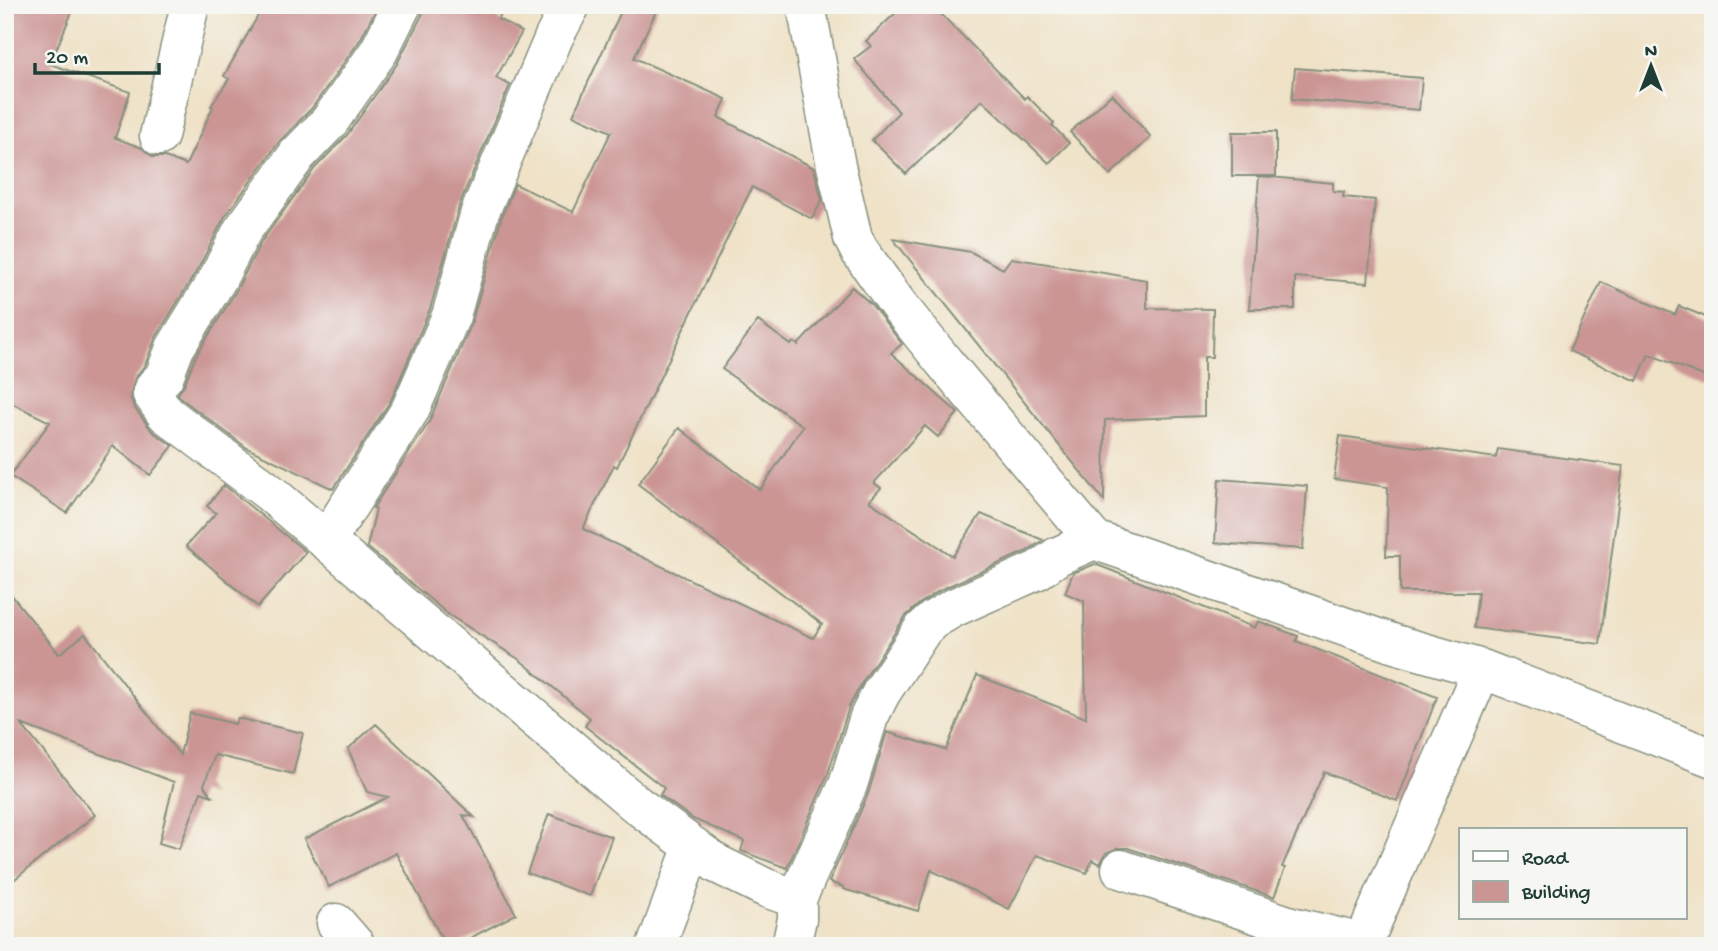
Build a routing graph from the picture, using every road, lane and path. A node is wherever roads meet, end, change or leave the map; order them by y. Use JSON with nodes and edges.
{"nodes":[{"id":1,"x":190,"y":5,"type":"edge"},
{"id":2,"x":402,"y":5,"type":"edge"},
{"id":3,"x":571,"y":5,"type":"edge"},
{"id":4,"x":806,"y":5,"type":"edge"},
{"id":5,"x":159,"y":136,"type":"dead end"},
{"id":6,"x":1094,"y":540,"type":"junction"},
{"id":7,"x":326,"y":541,"type":"junction"},
{"id":8,"x":1482,"y":669,"type":"junction"},
{"id":9,"x":1713,"y":758,"type":"edge"},
{"id":10,"x":693,"y":846,"type":"junction"},
{"id":11,"x":1121,"y":869,"type":"dead end"},
{"id":12,"x":797,"y":899,"type":"junction"},
{"id":13,"x":1363,"y":945,"type":"edge"},
{"id":14,"x":656,"y":946,"type":"edge"},
{"id":15,"x":791,"y":946,"type":"edge"}],
"edges":[{"from":1,"to":5,"type":"street"},
{"from":2,"to":7,"type":"street"},
{"from":3,"to":7,"type":"street"},
{"from":4,"to":6,"type":"street"},
{"from":6,"to":8,"type":"street"},
{"from":6,"to":12,"type":"street"},
{"from":7,"to":10,"type":"street"},
{"from":8,"to":9,"type":"street"},
{"from":8,"to":13,"type":"street"},
{"from":10,"to":12,"type":"street"},
{"from":10,"to":14,"type":"street"},
{"from":11,"to":13,"type":"street"},
{"from":12,"to":15,"type":"street"}]}
